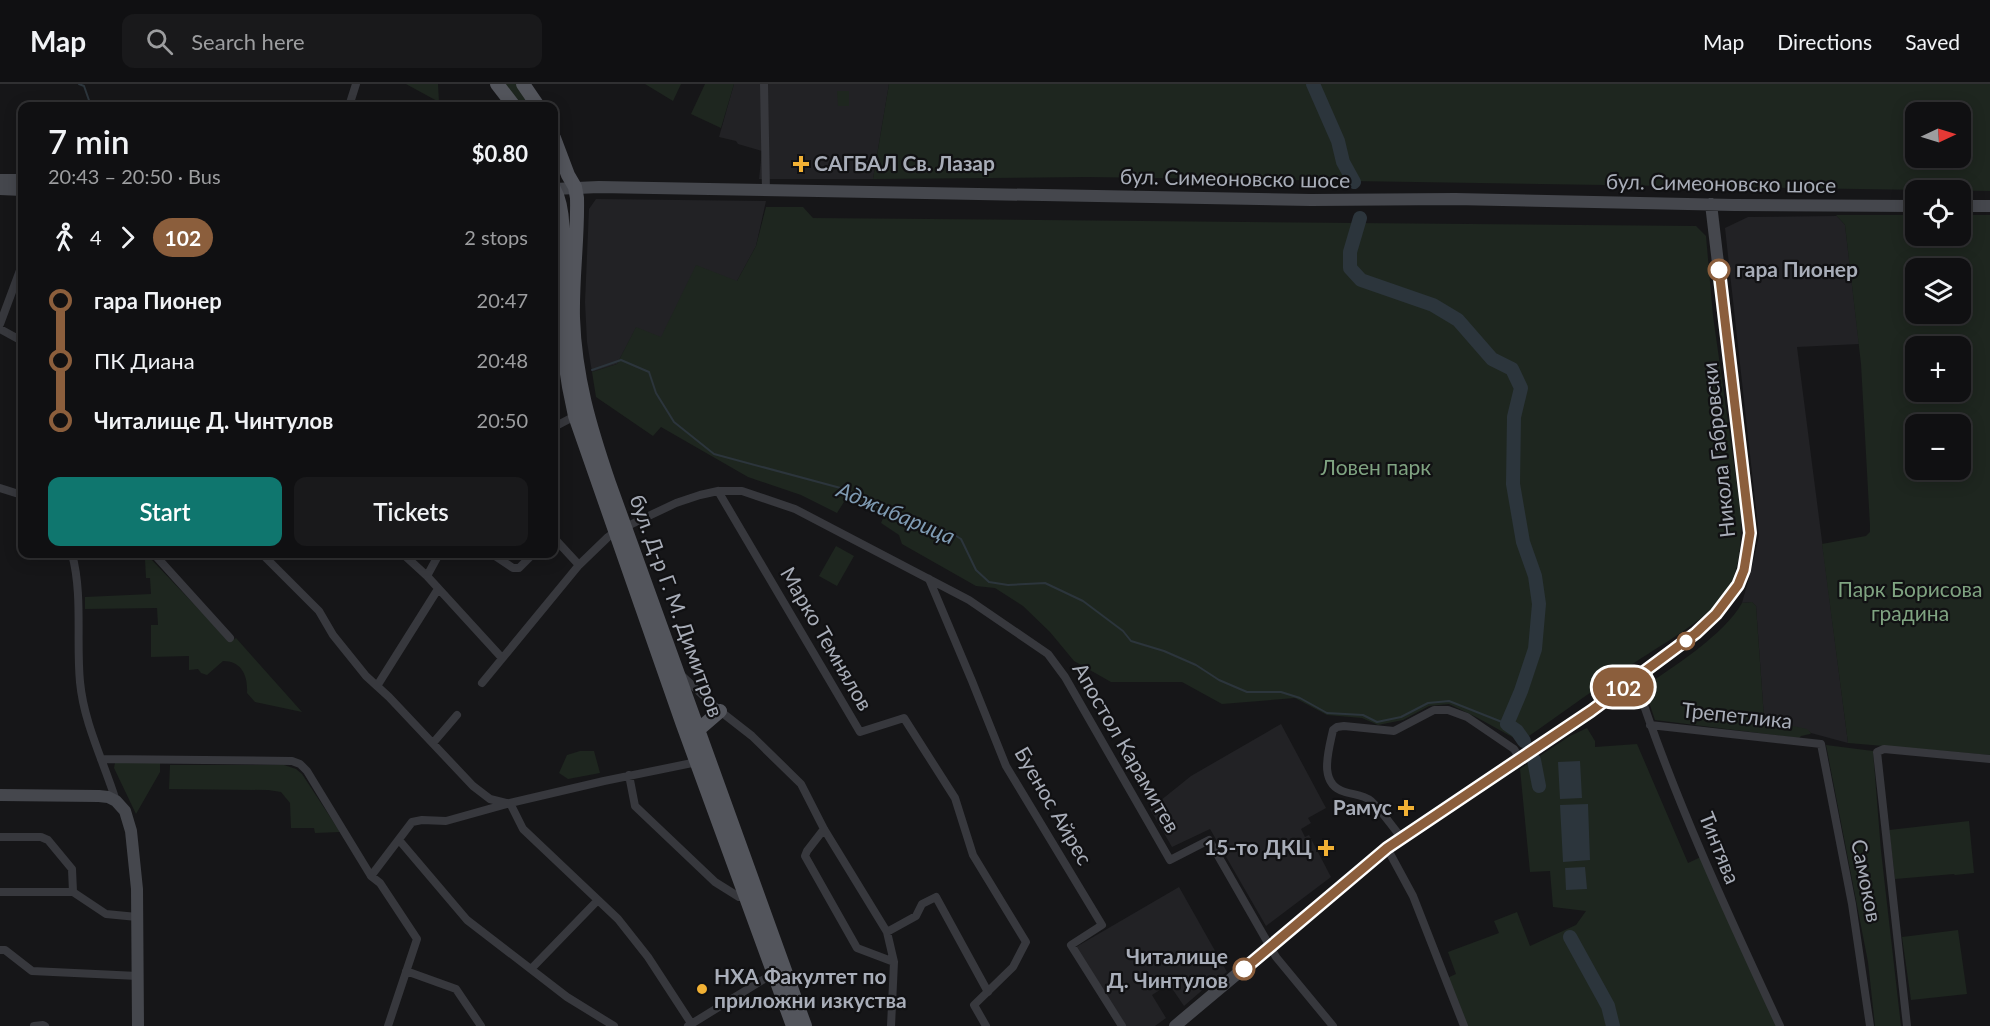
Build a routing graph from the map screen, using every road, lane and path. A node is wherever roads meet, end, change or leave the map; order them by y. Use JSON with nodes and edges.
{"nodes":[{"id":1,"x":356,"y":84,"type":"edge"},
{"id":2,"x":497,"y":84,"type":"edge"},
{"id":3,"x":523,"y":84,"type":"edge"},
{"id":4,"x":764,"y":84,"type":"edge"},
{"id":5,"x":351,"y":102,"type":"edge"},
{"id":6,"x":511,"y":102,"type":"edge"},
{"id":7,"x":535,"y":102,"type":"edge"},
{"id":8,"x":558,"y":149,"type":"edge"},
{"id":9,"x":0,"y":180,"type":"edge"},
{"id":10,"x":18,"y":180,"type":"edge"},
{"id":11,"x":575,"y":188,"type":"junction"},
{"id":12,"x":0,"y":189,"type":"edge"},
{"id":13,"x":558,"y":189,"type":"edge"},
{"id":14,"x":18,"y":190,"type":"edge"},
{"id":15,"x":766,"y":191,"type":"junction"},
{"id":16,"x":558,"y":199,"type":"edge"},
{"id":17,"x":1711,"y":204,"type":"junction"},
{"id":18,"x":1905,"y":206,"type":"edge"},
{"id":19,"x":1971,"y":206,"type":"edge"},
{"id":20,"x":1990,"y":206,"type":"edge"},
{"id":21,"x":18,"y":276,"type":"edge"},
{"id":22,"x":0,"y":324,"type":"edge"},
{"id":23,"x":0,"y":329,"type":"edge"},
{"id":24,"x":18,"y":339,"type":"edge"},
{"id":25,"x":575,"y":416,"type":"junction"},
{"id":26,"x":558,"y":425,"type":"edge"},
{"id":27,"x":0,"y":488,"type":"edge"},
{"id":28,"x":718,"y":490,"type":"junction"},
{"id":29,"x":18,"y":494,"type":"edge"},
{"id":30,"x":620,"y":530,"type":"junction"},
{"id":31,"x":558,"y":542,"type":"edge"},
{"id":32,"x":73,"y":558,"type":"edge"},
{"id":33,"x":158,"y":558,"type":"edge"},
{"id":34,"x":266,"y":558,"type":"edge"},
{"id":35,"x":407,"y":558,"type":"edge"},
{"id":36,"x":437,"y":558,"type":"edge"},
{"id":37,"x":498,"y":558,"type":"edge"},
{"id":38,"x":529,"y":558,"type":"edge"},
{"id":39,"x":579,"y":565,"type":"junction"},
{"id":40,"x":427,"y":576,"type":"junction"},
{"id":41,"x":928,"y":579,"type":"junction"},
{"id":42,"x":438,"y":589,"type":"junction"},
{"id":43,"x":230,"y":638,"type":"dead end"},
{"id":44,"x":502,"y":658,"type":"junction"},
{"id":45,"x":677,"y":672,"type":"junction"},
{"id":46,"x":1635,"y":679,"type":"junction"},
{"id":47,"x":482,"y":683,"type":"dead end"},
{"id":48,"x":376,"y":686,"type":"junction"},
{"id":49,"x":720,"y":711,"type":"junction"},
{"id":50,"x":457,"y":715,"type":"dead end"},
{"id":51,"x":1650,"y":725,"type":"junction"},
{"id":52,"x":698,"y":730,"type":"junction"},
{"id":53,"x":433,"y":743,"type":"junction"},
{"id":54,"x":1821,"y":744,"type":"joint"},
{"id":55,"x":1519,"y":757,"type":"junction"},
{"id":56,"x":101,"y":759,"type":"junction"},
{"id":57,"x":1990,"y":759,"type":"edge"},
{"id":58,"x":697,"y":762,"type":"junction"},
{"id":59,"x":629,"y":775,"type":"junction"},
{"id":60,"x":0,"y":795,"type":"edge"},
{"id":61,"x":116,"y":801,"type":"junction"},
{"id":62,"x":510,"y":803,"type":"junction"},
{"id":63,"x":824,"y":829,"type":"junction"},
{"id":64,"x":0,"y":837,"type":"edge"},
{"id":65,"x":1401,"y":837,"type":"junction"},
{"id":66,"x":399,"y":840,"type":"junction"},
{"id":67,"x":1387,"y":848,"type":"junction"},
{"id":68,"x":371,"y":876,"type":"junction"},
{"id":69,"x":0,"y":892,"type":"edge"},
{"id":70,"x":73,"y":892,"type":"junction"},
{"id":71,"x":745,"y":895,"type":"junction"},
{"id":72,"x":598,"y":900,"type":"junction"},
{"id":73,"x":137,"y":917,"type":"junction"},
{"id":74,"x":887,"y":932,"type":"junction"},
{"id":75,"x":1270,"y":947,"type":"junction"},
{"id":76,"x":0,"y":951,"type":"edge"},
{"id":77,"x":894,"y":962,"type":"junction"},
{"id":78,"x":531,"y":969,"type":"junction"},
{"id":79,"x":406,"y":970,"type":"junction"},
{"id":80,"x":774,"y":973,"type":"junction"},
{"id":81,"x":138,"y":976,"type":"junction"},
{"id":82,"x":988,"y":992,"type":"junction"},
{"id":83,"x":690,"y":1024,"type":"edge"},
{"id":84,"x":1179,"y":1024,"type":"edge"},
{"id":85,"x":34,"y":1026,"type":"edge"},
{"id":86,"x":45,"y":1026,"type":"edge"},
{"id":87,"x":138,"y":1026,"type":"edge"},
{"id":88,"x":388,"y":1026,"type":"edge"},
{"id":89,"x":481,"y":1026,"type":"edge"},
{"id":90,"x":614,"y":1026,"type":"edge"},
{"id":91,"x":793,"y":1026,"type":"edge"},
{"id":92,"x":805,"y":1026,"type":"edge"},
{"id":93,"x":891,"y":1026,"type":"edge"},
{"id":94,"x":986,"y":1026,"type":"edge"},
{"id":95,"x":1122,"y":1026,"type":"edge"},
{"id":96,"x":1333,"y":1026,"type":"edge"},
{"id":97,"x":1464,"y":1026,"type":"edge"},
{"id":98,"x":1780,"y":1026,"type":"edge"},
{"id":99,"x":1870,"y":1026,"type":"edge"},
{"id":100,"x":1907,"y":1026,"type":"edge"}],
"edges":[{"from":1,"to":5,"type":"street"},
{"from":2,"to":6,"type":"main road"},
{"from":3,"to":7,"type":"main road"},
{"from":4,"to":15,"type":"street"},
{"from":8,"to":11,"type":"main road"},
{"from":9,"to":10,"type":"street"},
{"from":11,"to":13,"type":"street","name":"бул. Симеоновско шосе"},
{"from":11,"to":15,"type":"street","name":"бул. Симеоновско шосе"},
{"from":11,"to":30,"type":"main road","name":"бул. Д-р Г. М. Димитров"},
{"from":12,"to":14,"type":"street"},
{"from":15,"to":17,"type":"street","name":"бул. Симеоновско шосе"},
{"from":16,"to":25,"type":"main road","name":"бул. Д-р Г. М. Димитров"},
{"from":17,"to":18,"type":"street","name":"бул. Симеоновско шосе"},
{"from":17,"to":46,"type":"street","name":"Никола Габровски"},
{"from":19,"to":20,"type":"street"},
{"from":21,"to":22,"type":"street"},
{"from":23,"to":24,"type":"street"},
{"from":25,"to":26,"type":"street"},
{"from":25,"to":30,"type":"main road","name":"бул. Д-р Г. М. Димитров"},
{"from":27,"to":29,"type":"street"},
{"from":28,"to":30,"type":"street","name":"Апостол Карамитев"},
{"from":28,"to":41,"type":"street","name":"Апостол Карамитев"},
{"from":28,"to":82,"type":"street","name":"Марко Темнялов"},
{"from":30,"to":39,"type":"street","name":"Апостол Карамитев"},
{"from":30,"to":45,"type":"main road","name":"бул. Д-р Г. М. Димитров"},
{"from":30,"to":58,"type":"main road","name":"бул. Д-р Г. М. Димитров"},
{"from":31,"to":39,"type":"street"},
{"from":32,"to":56,"type":"street"},
{"from":33,"to":43,"type":"street"},
{"from":34,"to":48,"type":"street"},
{"from":35,"to":40,"type":"street"},
{"from":36,"to":40,"type":"street"},
{"from":37,"to":38,"type":"street"},
{"from":39,"to":44,"type":"street","name":"Апостол Карамитев"},
{"from":40,"to":42,"type":"street"},
{"from":41,"to":75,"type":"street","name":"Апостол Карамитев"},
{"from":41,"to":95,"type":"street","name":"Буенос Айрес"},
{"from":42,"to":44,"type":"street"},
{"from":42,"to":48,"type":"street"},
{"from":44,"to":47,"type":"street","name":"Апостол Карамитев"},
{"from":45,"to":49,"type":"street"},
{"from":45,"to":52,"type":"main road","name":"бул. Д-р Г. М. Димитров"},
{"from":46,"to":51,"type":"street","name":"Тинтява"},
{"from":46,"to":55,"type":"street","name":"Никола Габровски"},
{"from":48,"to":53,"type":"street"},
{"from":49,"to":52,"type":"main road"},
{"from":49,"to":63,"type":"street"},
{"from":50,"to":53,"type":"street"},
{"from":51,"to":54,"type":"street","name":"Трепетлика"},
{"from":51,"to":98,"type":"street","name":"Тинтява"},
{"from":52,"to":92,"type":"main road","name":"бул. Д-р Г. М. Димитров"},
{"from":53,"to":62,"type":"street"},
{"from":54,"to":99,"type":"street","name":"Самоков"},
{"from":55,"to":65,"type":"street","name":"Никола Габровски"},
{"from":55,"to":65,"type":"street"},
{"from":56,"to":61,"type":"street"},
{"from":56,"to":68,"type":"street"},
{"from":57,"to":100,"type":"street","name":"Самоков"},
{"from":58,"to":59,"type":"street"},
{"from":58,"to":71,"type":"main road","name":"бул. Д-р Г. М. Димитров"},
{"from":59,"to":62,"type":"street"},
{"from":59,"to":71,"type":"street"},
{"from":60,"to":61,"type":"street"},
{"from":61,"to":73,"type":"street"},
{"from":62,"to":66,"type":"street"},
{"from":62,"to":72,"type":"street"},
{"from":63,"to":74,"type":"street"},
{"from":63,"to":77,"type":"street"},
{"from":64,"to":70,"type":"street"},
{"from":65,"to":67,"type":"street","name":"Никола Габровски"},
{"from":66,"to":68,"type":"street"},
{"from":66,"to":78,"type":"street"},
{"from":67,"to":75,"type":"street","name":"Никола Габровски"},
{"from":67,"to":97,"type":"street"},
{"from":68,"to":79,"type":"street"},
{"from":69,"to":70,"type":"street"},
{"from":70,"to":73,"type":"street"},
{"from":71,"to":80,"type":"main road","name":"бул. Д-р Г. М. Димитров"},
{"from":72,"to":78,"type":"street"},
{"from":72,"to":83,"type":"street"},
{"from":73,"to":81,"type":"street"},
{"from":74,"to":77,"type":"street"},
{"from":74,"to":82,"type":"street"},
{"from":75,"to":84,"type":"street","name":"Никола Габровски"},
{"from":75,"to":96,"type":"street","name":"Апостол Карамитев"},
{"from":76,"to":81,"type":"street"},
{"from":77,"to":93,"type":"street"},
{"from":78,"to":90,"type":"street"},
{"from":79,"to":88,"type":"street"},
{"from":79,"to":89,"type":"street"},
{"from":80,"to":83,"type":"street"},
{"from":80,"to":91,"type":"main road","name":"бул. Д-р Г. М. Димитров"},
{"from":81,"to":87,"type":"street"},
{"from":82,"to":94,"type":"street","name":"Марко Темнялов"},
{"from":85,"to":86,"type":"street"}]}
